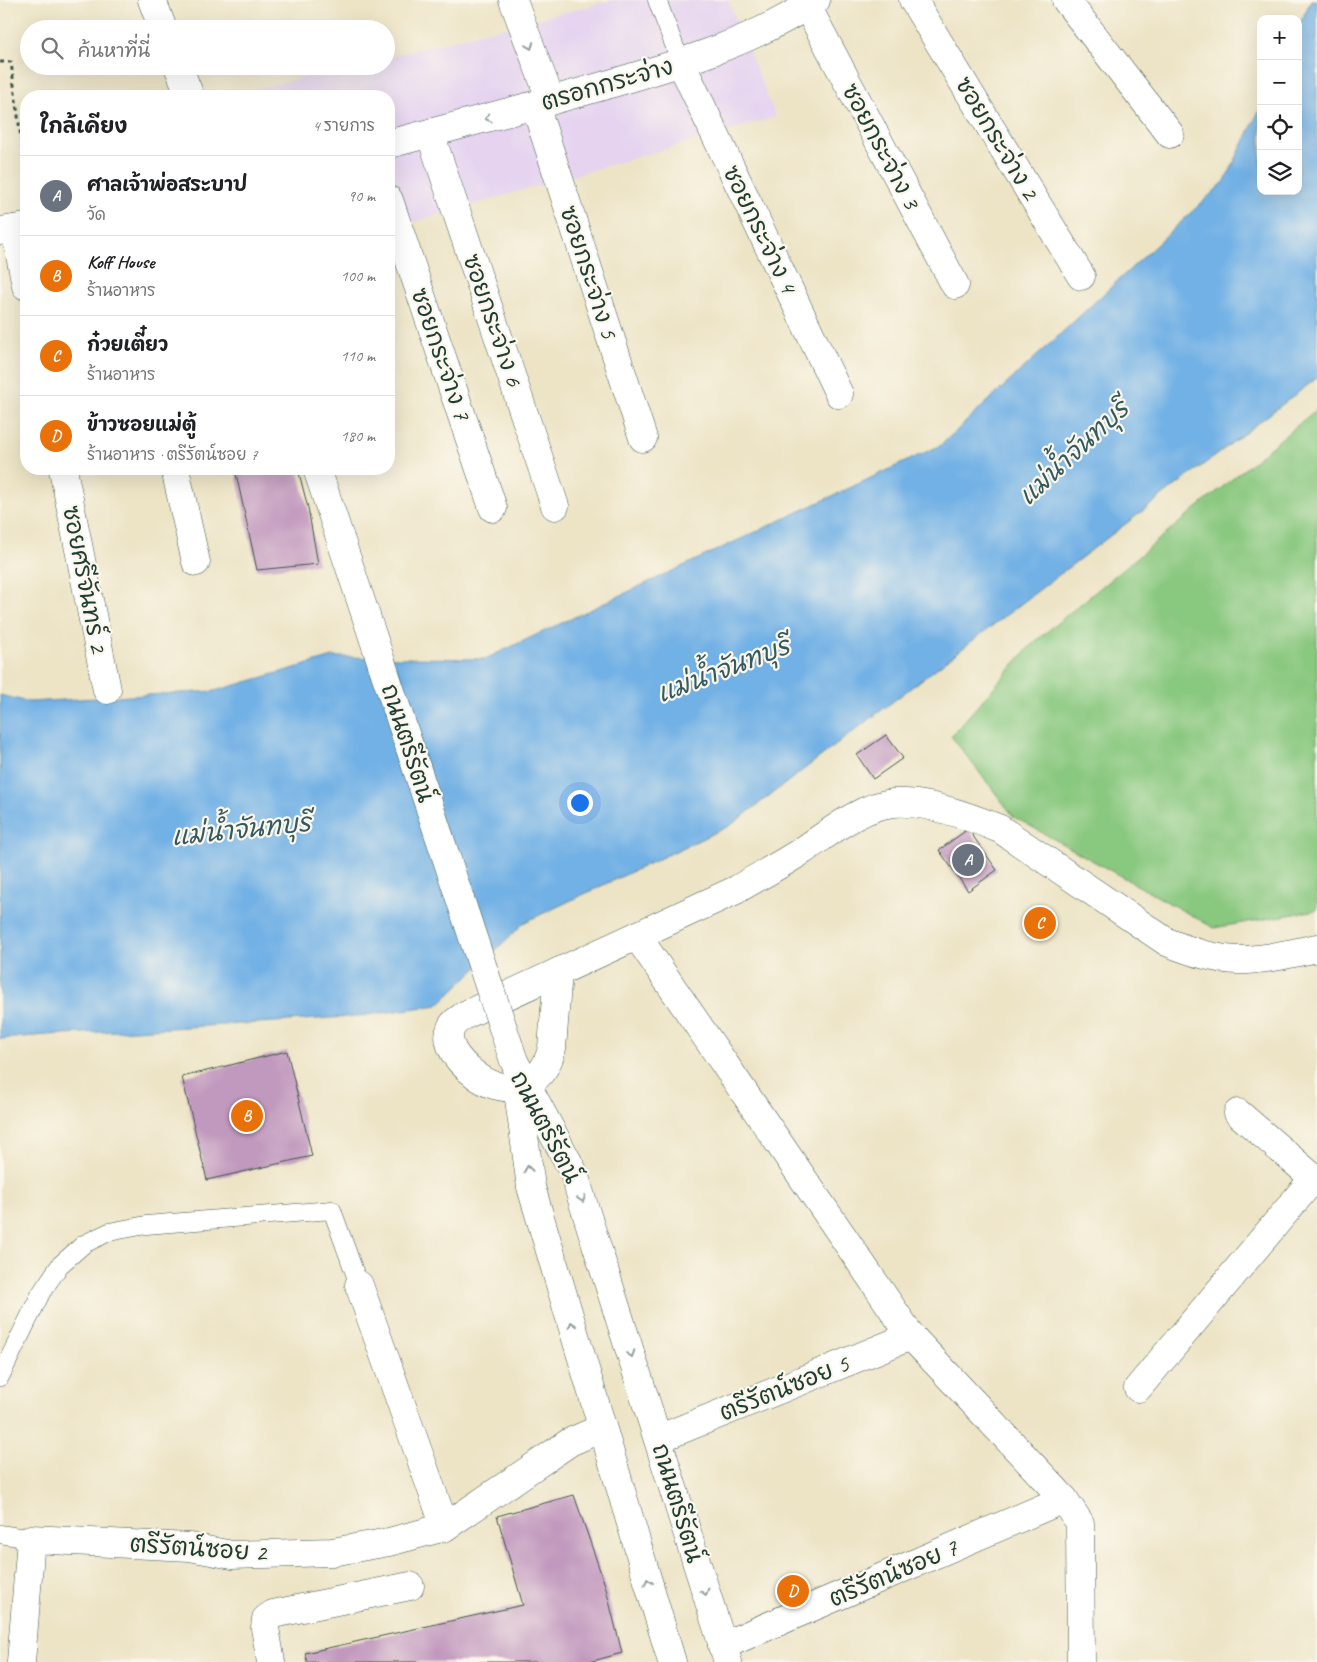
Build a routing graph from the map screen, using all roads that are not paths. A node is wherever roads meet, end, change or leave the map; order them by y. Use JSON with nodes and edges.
{"nodes":[{"id":1,"x":152,"y":0,"type":"edge"},
{"id":2,"x":513,"y":0,"type":"edge"},
{"id":3,"x":657,"y":0,"type":"edge"},
{"id":4,"x":913,"y":0,"type":"edge"},
{"id":5,"x":1066,"y":0,"type":"edge"},
{"id":6,"x":809,"y":2,"type":"edge"},
{"id":7,"x":160,"y":20,"type":"edge"},
{"id":8,"x":681,"y":63,"type":"junction"},
{"id":9,"x":182,"y":75,"type":"edge"},
{"id":10,"x":188,"y":90,"type":"edge"},
{"id":11,"x":543,"y":103,"type":"junction"},
{"id":12,"x":430,"y":133,"type":"junction"},
{"id":13,"x":1170,"y":134,"type":"dead end"},
{"id":14,"x":395,"y":142,"type":"edge"},
{"id":15,"x":395,"y":218,"type":"edge"},
{"id":16,"x":14,"y":229,"type":"edge"},
{"id":17,"x":20,"y":258,"type":"edge"},
{"id":18,"x":1081,"y":276,"type":"dead end"},
{"id":19,"x":955,"y":285,"type":"dead end"},
{"id":20,"x":839,"y":394,"type":"dead end"},
{"id":21,"x":643,"y":438,"type":"dead end"},
{"id":22,"x":64,"y":475,"type":"edge"},
{"id":23,"x":176,"y":475,"type":"edge"},
{"id":24,"x":320,"y":475,"type":"edge"},
{"id":25,"x":555,"y":506,"type":"dead end"},
{"id":26,"x":493,"y":508,"type":"dead end"},
{"id":27,"x":196,"y":562,"type":"dead end"},
{"id":28,"x":107,"y":690,"type":"dead end"},
{"id":29,"x":637,"y":936,"type":"junction"},
{"id":30,"x":1317,"y":948,"type":"edge"},
{"id":31,"x":558,"y":972,"type":"junction"},
{"id":32,"x":522,"y":1087,"type":"junction"},
{"id":33,"x":1238,"y":1114,"type":"dead end"},
{"id":34,"x":1316,"y":1179,"type":"edge"},
{"id":35,"x":358,"y":1285,"type":"joint"},
{"id":36,"x":911,"y":1336,"type":"junction"},
{"id":37,"x":0,"y":1377,"type":"edge"},
{"id":38,"x":1138,"y":1388,"type":"dead end"},
{"id":39,"x":602,"y":1428,"type":"junction"},
{"id":40,"x":658,"y":1439,"type":"junction"},
{"id":41,"x":1064,"y":1499,"type":"junction"},
{"id":42,"x":446,"y":1527,"type":"junction"},
{"id":43,"x":0,"y":1534,"type":"edge"},
{"id":44,"x":31,"y":1539,"type":"junction"},
{"id":45,"x":410,"y":1586,"type":"dead end"},
{"id":46,"x":725,"y":1654,"type":"edge"},
{"id":47,"x":21,"y":1662,"type":"edge"},
{"id":48,"x":271,"y":1662,"type":"edge"},
{"id":49,"x":672,"y":1662,"type":"edge"},
{"id":50,"x":1081,"y":1662,"type":"edge"}],
"edges":[{"from":1,"to":7,"type":"street"},
{"from":2,"to":11,"type":"street","name":"ซอยกระจ่าง 5","one_way":true},
{"from":3,"to":8,"type":"lane"},
{"from":4,"to":18,"type":"street","name":"ซอยกระจ่าง 2"},
{"from":5,"to":13,"type":"street"},
{"from":6,"to":8,"type":"street","name":"ตรอกกระจ่าง"},
{"from":6,"to":19,"type":"street","name":"ซอยกระจ่าง 3"},
{"from":8,"to":11,"type":"street","name":"ตรอกกระจ่าง"},
{"from":8,"to":20,"type":"street","name":"ซอยกระจ่าง 4"},
{"from":9,"to":10,"type":"street"},
{"from":11,"to":12,"type":"street","name":"ตรอกกระจ่าง","one_way":true},
{"from":11,"to":21,"type":"street","name":"ซอยกระจ่าง 5"},
{"from":12,"to":14,"type":"street","name":"ตรอกกระจ่าง"},
{"from":12,"to":25,"type":"street","name":"ซอยกระจ่าง 6"},
{"from":15,"to":26,"type":"street","name":"ซอยกระจ่าง 7"},
{"from":16,"to":17,"type":"street"},
{"from":22,"to":28,"type":"street","name":"ซอยศรีจันทร์ 2"},
{"from":23,"to":27,"type":"street"},
{"from":24,"to":32,"type":"street","name":"ถนนตรีรัตน์","bridge":true},
{"from":29,"to":30,"type":"street"},
{"from":29,"to":31,"type":"street"},
{"from":29,"to":36,"type":"street"},
{"from":31,"to":32,"type":"street"},
{"from":31,"to":32,"type":"street"},
{"from":39,"to":32,"type":"street","name":"ถนนตรีรัตน์","one_way":true},
{"from":32,"to":40,"type":"street","name":"ถนนตรีรัตน์","one_way":true},
{"from":33,"to":34,"type":"street"},
{"from":34,"to":38,"type":"street"},
{"from":35,"to":37,"type":"lane"},
{"from":35,"to":42,"type":"street"},
{"from":36,"to":40,"type":"street","name":"ตรีรัตน์ซอย 5"},
{"from":36,"to":41,"type":"street"},
{"from":39,"to":42,"type":"street","name":"ตรีรัตน์ซอย 2"},
{"from":49,"to":39,"type":"street","name":"ถนนตรีรัตน์","one_way":true},
{"from":40,"to":46,"type":"street","name":"ถนนตรีรัตน์","one_way":true},
{"from":41,"to":46,"type":"street","name":"ตรีรัตน์ซอย 7"},
{"from":41,"to":50,"type":"street"},
{"from":42,"to":44,"type":"street","name":"ตรีรัตน์ซอย 2"},
{"from":43,"to":44,"type":"lane"},
{"from":44,"to":47,"type":"street"},
{"from":45,"to":48,"type":"street"}]}
